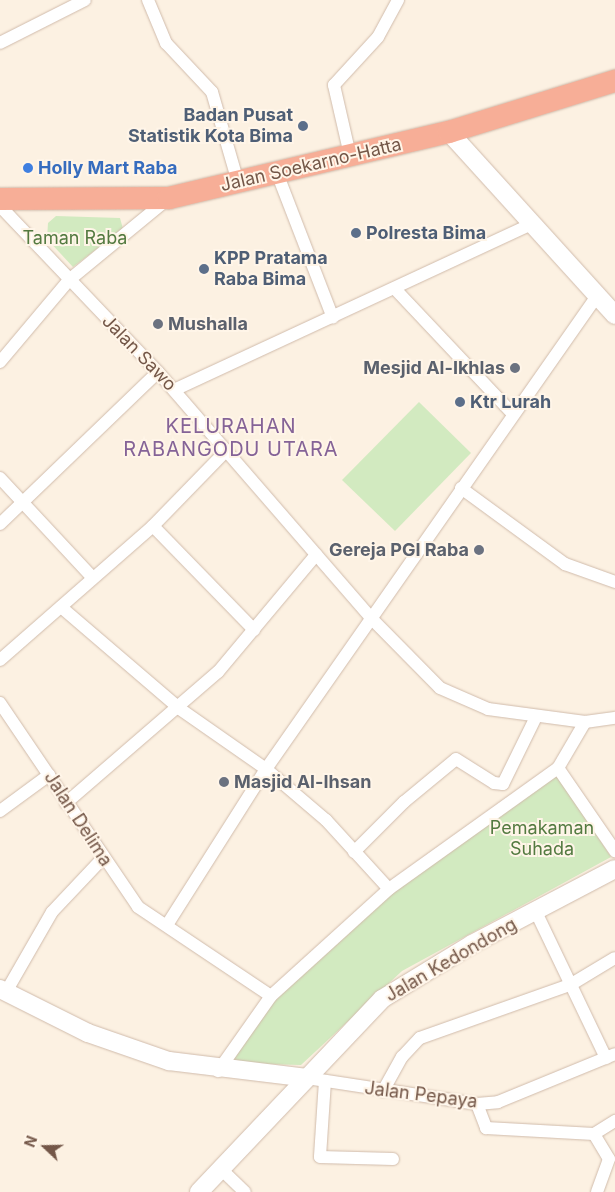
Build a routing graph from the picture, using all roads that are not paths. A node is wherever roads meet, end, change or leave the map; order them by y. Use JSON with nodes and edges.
{"nodes":[{"id":1,"x":85,"y":0,"type":"edge"},
{"id":2,"x":148,"y":0,"type":"edge"},
{"id":3,"x":398,"y":0,"type":"edge"},
{"id":4,"x":0,"y":43,"type":"edge"},
{"id":5,"x":615,"y":81,"type":"edge"},
{"id":6,"x":449,"y":132,"type":"junction"},
{"id":7,"x":350,"y":156,"type":"junction"},
{"id":8,"x":277,"y":173,"type":"junction"},
{"id":9,"x":238,"y":182,"type":"junction"},
{"id":10,"x":169,"y":198,"type":"junction"},
{"id":11,"x":0,"y":199,"type":"edge"},
{"id":12,"x":0,"y":206,"type":"edge"},
{"id":13,"x":529,"y":225,"type":"junction"},
{"id":14,"x":69,"y":280,"type":"junction"},
{"id":15,"x":396,"y":290,"type":"junction"},
{"id":16,"x":597,"y":296,"type":"junction"},
{"id":17,"x":615,"y":315,"type":"edge"},
{"id":18,"x":332,"y":318,"type":"junction"},
{"id":19,"x":0,"y":362,"type":"edge"},
{"id":20,"x":158,"y":372,"type":"junction"},
{"id":21,"x":174,"y":390,"type":"junction"},
{"id":22,"x":513,"y":414,"type":"junction"},
{"id":23,"x":226,"y":451,"type":"junction"},
{"id":24,"x":0,"y":478,"type":"edge"},
{"id":25,"x":461,"y":488,"type":"junction"},
{"id":26,"x":23,"y":500,"type":"junction"},
{"id":27,"x":0,"y":524,"type":"edge"},
{"id":28,"x":153,"y":526,"type":"junction"},
{"id":29,"x":316,"y":555,"type":"junction"},
{"id":30,"x":92,"y":577,"type":"junction"},
{"id":31,"x":615,"y":582,"type":"edge"},
{"id":32,"x":61,"y":607,"type":"junction"},
{"id":33,"x":371,"y":618,"type":"junction"},
{"id":34,"x":254,"y":630,"type":"junction"},
{"id":35,"x":0,"y":660,"type":"edge"},
{"id":36,"x":0,"y":703,"type":"edge"},
{"id":37,"x":180,"y":709,"type":"junction"},
{"id":38,"x":536,"y":717,"type":"junction"},
{"id":39,"x":613,"y":721,"type":"edge"},
{"id":40,"x":585,"y":722,"type":"junction"},
{"id":41,"x":558,"y":768,"type":"junction"},
{"id":42,"x":266,"y":769,"type":"junction"},
{"id":43,"x":49,"y":775,"type":"junction"},
{"id":44,"x":66,"y":803,"type":"junction"},
{"id":45,"x":0,"y":811,"type":"edge"},
{"id":46,"x":615,"y":851,"type":"edge"},
{"id":47,"x":354,"y":852,"type":"junction"},
{"id":48,"x":103,"y":858,"type":"junction"},
{"id":49,"x":615,"y":868,"type":"edge"},
{"id":50,"x":390,"y":889,"type":"junction"},
{"id":51,"x":536,"y":912,"type":"junction"},
{"id":52,"x":167,"y":925,"type":"junction"},
{"id":53,"x":615,"y":958,"type":"edge"},
{"id":54,"x":570,"y":985,"type":"junction"},
{"id":55,"x":3,"y":990,"type":"edge"},
{"id":56,"x":270,"y":996,"type":"junction"},
{"id":57,"x":610,"y":1056,"type":"edge"},
{"id":58,"x":218,"y":1070,"type":"junction"},
{"id":59,"x":307,"y":1078,"type":"junction"},
{"id":60,"x":325,"y":1081,"type":"junction"},
{"id":61,"x":383,"y":1091,"type":"junction"},
{"id":62,"x":477,"y":1104,"type":"junction"},
{"id":63,"x":615,"y":1121,"type":"edge"},
{"id":64,"x":594,"y":1134,"type":"junction"},
{"id":65,"x":393,"y":1159,"type":"dead end"},
{"id":66,"x":612,"y":1164,"type":"edge"},
{"id":67,"x":221,"y":1169,"type":"junction"},
{"id":68,"x":199,"y":1192,"type":"edge"},
{"id":69,"x":245,"y":1192,"type":"edge"},
{"id":70,"x":597,"y":1192,"type":"edge"}],
"edges":[{"from":1,"to":4,"type":"street"},
{"from":2,"to":9,"type":"street"},
{"from":3,"to":7,"type":"street"},
{"from":5,"to":6,"type":"highway","name":"Jalan Soekarno-Hatta"},
{"from":6,"to":7,"type":"highway","name":"Jalan Soekarno-Hatta"},
{"from":6,"to":13,"type":"street"},
{"from":7,"to":8,"type":"highway","name":"Jalan Soekarno-Hatta"},
{"from":8,"to":9,"type":"highway","name":"Jalan Soekarno-Hatta"},
{"from":8,"to":18,"type":"street"},
{"from":9,"to":10,"type":"highway","name":"Jalan Soekarno-Hatta"},
{"from":10,"to":11,"type":"highway","name":"Jalan Soekarno-Hatta"},
{"from":10,"to":14,"type":"street"},
{"from":12,"to":14,"type":"street","name":"Jalan Sawo"},
{"from":13,"to":15,"type":"street"},
{"from":13,"to":16,"type":"street"},
{"from":14,"to":19,"type":"street"},
{"from":14,"to":20,"type":"street","name":"Jalan Sawo"},
{"from":15,"to":18,"type":"street"},
{"from":15,"to":22,"type":"street"},
{"from":16,"to":17,"type":"street"},
{"from":16,"to":22,"type":"street"},
{"from":18,"to":21,"type":"street"},
{"from":20,"to":21,"type":"street","name":"Jalan Sawo"},
{"from":20,"to":26,"type":"street"},
{"from":21,"to":23,"type":"street","name":"Jalan Sawo"},
{"from":22,"to":25,"type":"street"},
{"from":23,"to":28,"type":"street"},
{"from":23,"to":29,"type":"street","name":"Jalan Sawo"},
{"from":24,"to":26,"type":"street"},
{"from":25,"to":31,"type":"street"},
{"from":25,"to":33,"type":"street"},
{"from":26,"to":27,"type":"street"},
{"from":26,"to":30,"type":"street"},
{"from":28,"to":30,"type":"street"},
{"from":28,"to":34,"type":"street"},
{"from":29,"to":33,"type":"street","name":"Jalan Sawo"},
{"from":29,"to":34,"type":"street"},
{"from":30,"to":32,"type":"street"},
{"from":32,"to":35,"type":"street"},
{"from":32,"to":37,"type":"street"},
{"from":33,"to":38,"type":"street","name":"Jalan Sawo"},
{"from":33,"to":42,"type":"street"},
{"from":34,"to":37,"type":"street"},
{"from":36,"to":43,"type":"street","name":"Jalan Delima"},
{"from":37,"to":42,"type":"street"},
{"from":37,"to":44,"type":"street"},
{"from":38,"to":40,"type":"street","name":"Jalan Sawo"},
{"from":38,"to":47,"type":"street"},
{"from":39,"to":40,"type":"street","name":"Jalan Sawo"},
{"from":40,"to":41,"type":"street"},
{"from":41,"to":46,"type":"street"},
{"from":41,"to":50,"type":"street"},
{"from":42,"to":47,"type":"street"},
{"from":42,"to":52,"type":"street"},
{"from":43,"to":44,"type":"street","name":"Jalan Delima"},
{"from":43,"to":45,"type":"street"},
{"from":44,"to":48,"type":"street","name":"Jalan Delima"},
{"from":47,"to":50,"type":"street"},
{"from":48,"to":52,"type":"street","name":"Jalan Delima"},
{"from":48,"to":55,"type":"street"},
{"from":49,"to":51,"type":"street","name":"Jalan Kedondong"},
{"from":50,"to":56,"type":"street"},
{"from":51,"to":54,"type":"street"},
{"from":51,"to":59,"type":"street","name":"Jalan Kedondong"},
{"from":52,"to":56,"type":"street","name":"Jalan Delima"},
{"from":53,"to":54,"type":"street"},
{"from":54,"to":57,"type":"street"},
{"from":54,"to":61,"type":"street"},
{"from":55,"to":58,"type":"street"},
{"from":56,"to":58,"type":"street"},
{"from":57,"to":62,"type":"street","name":"Jalan Pepaya"},
{"from":58,"to":59,"type":"street"},
{"from":59,"to":60,"type":"street","name":"Jalan Pepaya"},
{"from":59,"to":67,"type":"street","name":"Jalan Kedondong"},
{"from":60,"to":61,"type":"street","name":"Jalan Pepaya"},
{"from":60,"to":65,"type":"street"},
{"from":61,"to":62,"type":"street","name":"Jalan Pepaya"},
{"from":62,"to":64,"type":"street"},
{"from":63,"to":64,"type":"street"},
{"from":64,"to":66,"type":"street"},
{"from":66,"to":70,"type":"street"},
{"from":67,"to":68,"type":"street","name":"Jalan Kedondong"},
{"from":67,"to":69,"type":"street"}]}
